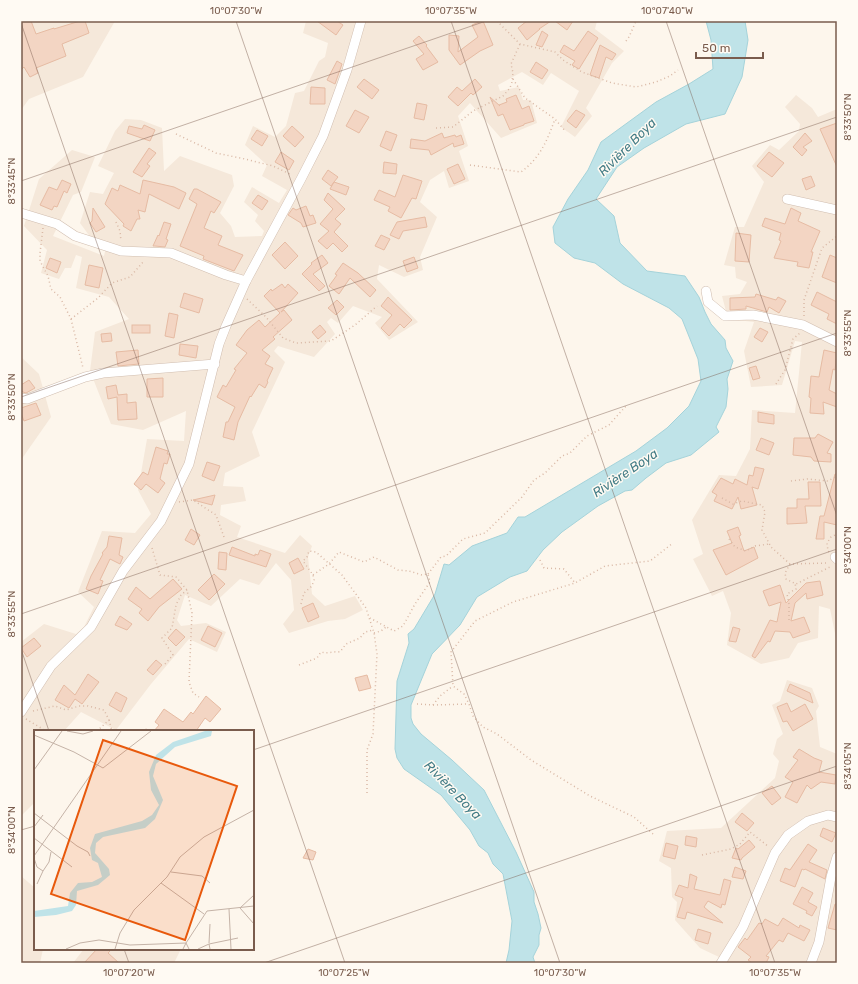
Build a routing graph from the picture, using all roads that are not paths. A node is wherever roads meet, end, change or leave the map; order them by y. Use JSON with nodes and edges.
{"nodes":[{"id":1,"x":361,"y":21,"type":"edge"},
{"id":2,"x":787,"y":199,"type":"dead end"},
{"id":3,"x":837,"y":210,"type":"edge"},
{"id":4,"x":21,"y":213,"type":"edge"},
{"id":5,"x":246,"y":281,"type":"junction"},
{"id":6,"x":706,"y":291,"type":"dead end"},
{"id":7,"x":837,"y":342,"type":"edge"},
{"id":8,"x":215,"y":364,"type":"junction"},
{"id":9,"x":21,"y":398,"type":"edge"},
{"id":10,"x":24,"y":712,"type":"edge"},
{"id":11,"x":837,"y":817,"type":"edge"},
{"id":12,"x":837,"y":857,"type":"edge"},
{"id":13,"x":721,"y":963,"type":"edge"},
{"id":14,"x":811,"y":963,"type":"edge"}],
"edges":[{"from":1,"to":5,"type":"street"},
{"from":2,"to":3,"type":"street"},
{"from":4,"to":5,"type":"street"},
{"from":5,"to":8,"type":"street"},
{"from":6,"to":7,"type":"street"},
{"from":8,"to":9,"type":"street"},
{"from":8,"to":10,"type":"street"},
{"from":11,"to":13,"type":"street"},
{"from":12,"to":14,"type":"street"}]}
